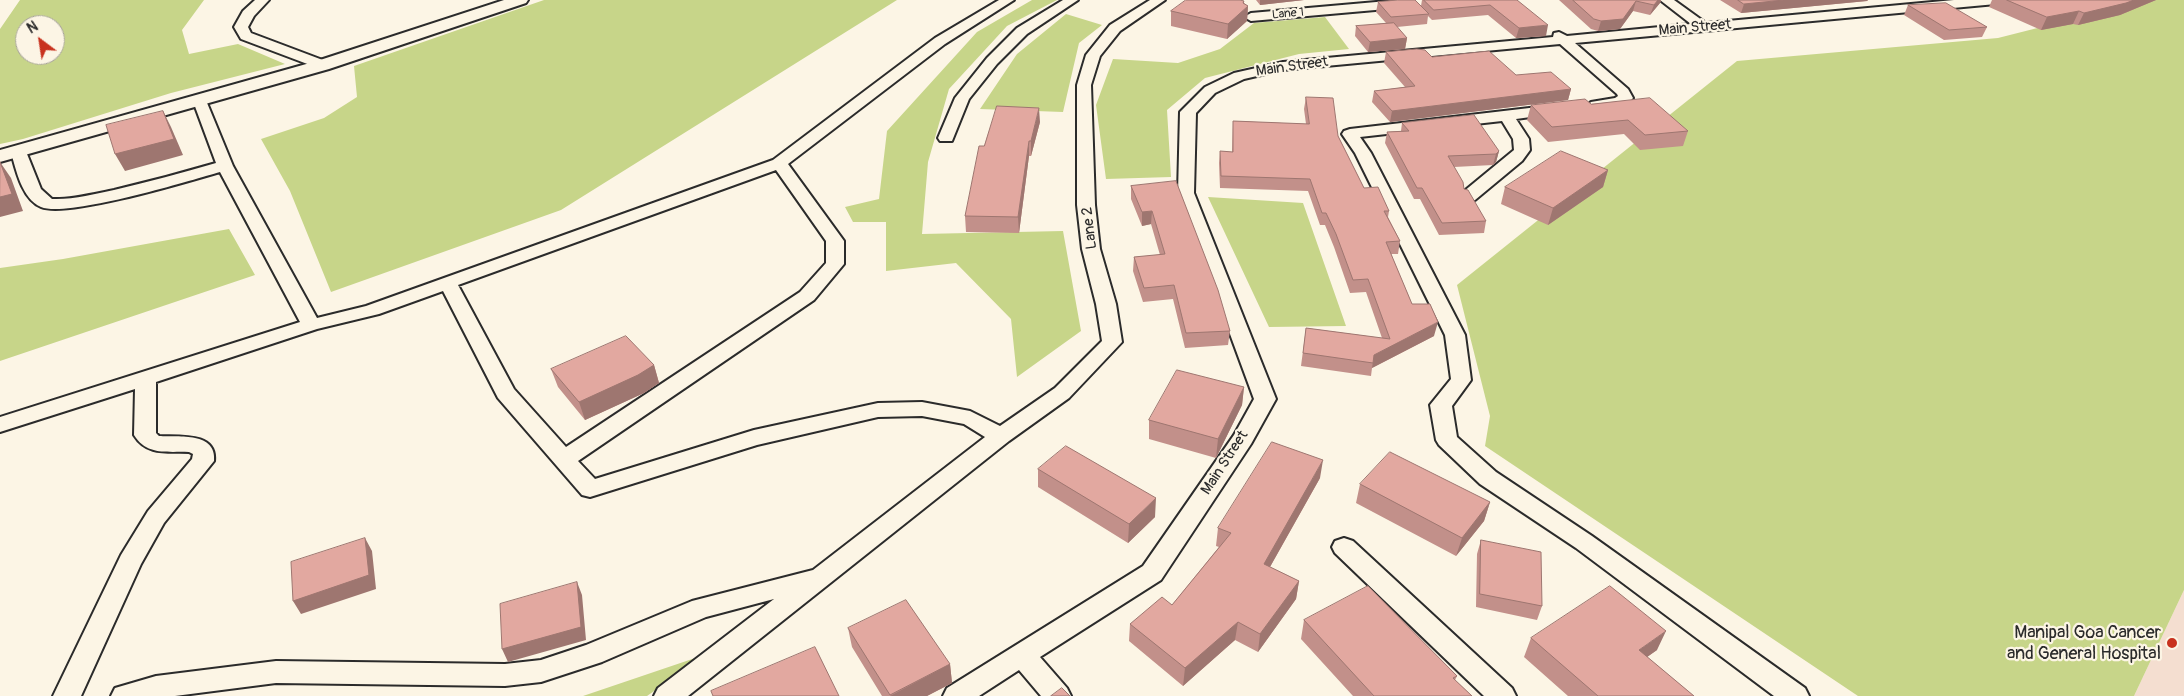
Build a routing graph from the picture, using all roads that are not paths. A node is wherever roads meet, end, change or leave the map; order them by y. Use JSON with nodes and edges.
{"nodes":[{"id":1,"x":263,"y":0,"type":"edge"},
{"id":2,"x":520,"y":0,"type":"edge"},
{"id":3,"x":1008,"y":0,"type":"edge"},
{"id":4,"x":1072,"y":0,"type":"edge"},
{"id":5,"x":1159,"y":0,"type":"edge"},
{"id":6,"x":1443,"y":0,"type":"edge"},
{"id":7,"x":1666,"y":0,"type":"edge"},
{"id":8,"x":1996,"y":0,"type":"edge"},
{"id":9,"x":1251,"y":17,"type":"dead end"},
{"id":10,"x":1703,"y":27,"type":"junction"},
{"id":11,"x":1558,"y":35,"type":"junction"},
{"id":12,"x":323,"y":65,"type":"junction"},
{"id":13,"x":200,"y":101,"type":"junction"},
{"id":14,"x":1506,"y":115,"type":"junction"},
{"id":15,"x":946,"y":138,"type":"dead end"},
{"id":16,"x":19,"y":152,"type":"junction"},
{"id":17,"x":0,"y":156,"type":"edge"},
{"id":18,"x":779,"y":163,"type":"junction"},
{"id":19,"x":225,"y":166,"type":"junction"},
{"id":20,"x":1469,"y":196,"type":"edge"},
{"id":21,"x":448,"y":283,"type":"junction"},
{"id":22,"x":311,"y":325,"type":"junction"},
{"id":23,"x":146,"y":378,"type":"junction"},
{"id":24,"x":0,"y":425,"type":"edge"},
{"id":25,"x":1001,"y":436,"type":"junction"},
{"id":26,"x":564,"y":459,"type":"junction"},
{"id":27,"x":1344,"y":548,"type":"dead end"},
{"id":28,"x":822,"y":576,"type":"junction"},
{"id":29,"x":1022,"y":655,"type":"junction"},
{"id":30,"x":67,"y":696,"type":"edge"},
{"id":31,"x":125,"y":696,"type":"edge"},
{"id":32,"x":668,"y":696,"type":"edge"},
{"id":33,"x":957,"y":696,"type":"edge"},
{"id":34,"x":1057,"y":696,"type":"edge"},
{"id":35,"x":1502,"y":696,"type":"edge"},
{"id":36,"x":1795,"y":696,"type":"edge"}],
"edges":[{"from":1,"to":12,"type":"street"},
{"from":2,"to":12,"type":"street"},
{"from":3,"to":18,"type":"street"},
{"from":4,"to":15,"type":"street"},
{"from":5,"to":25,"type":"street","name":"Lane 2"},
{"from":6,"to":9,"type":"street","name":"Lane 1"},
{"from":7,"to":10,"type":"street"},
{"from":8,"to":10,"type":"street","name":"Main Street"},
{"from":10,"to":11,"type":"street","name":"Main Street"},
{"from":11,"to":14,"type":"street"},
{"from":11,"to":29,"type":"street","name":"Main Street"},
{"from":12,"to":13,"type":"street"},
{"from":13,"to":16,"type":"street"},
{"from":13,"to":19,"type":"street"},
{"from":14,"to":20,"type":"street"},
{"from":14,"to":36,"type":"street"},
{"from":16,"to":17,"type":"street"},
{"from":16,"to":19,"type":"street"},
{"from":18,"to":21,"type":"street"},
{"from":18,"to":26,"type":"street"},
{"from":19,"to":22,"type":"street"},
{"from":21,"to":22,"type":"street"},
{"from":21,"to":26,"type":"street"},
{"from":22,"to":23,"type":"street"},
{"from":23,"to":24,"type":"street"},
{"from":23,"to":30,"type":"street"},
{"from":25,"to":26,"type":"street"},
{"from":25,"to":28,"type":"street"},
{"from":27,"to":35,"type":"street"},
{"from":28,"to":31,"type":"street"},
{"from":28,"to":32,"type":"street"},
{"from":29,"to":33,"type":"street","name":"Main Street"},
{"from":29,"to":34,"type":"street"}]}
